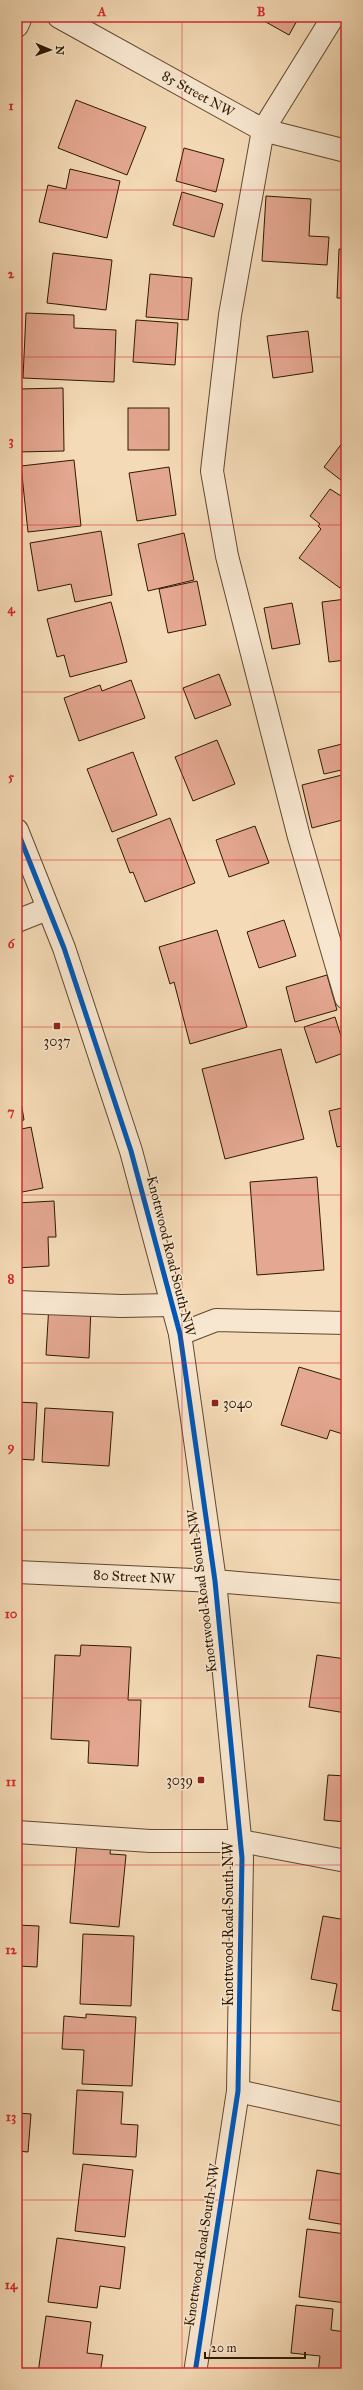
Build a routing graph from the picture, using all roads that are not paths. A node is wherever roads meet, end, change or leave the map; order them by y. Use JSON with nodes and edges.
{"nodes":[{"id":1,"x":21,"y":17,"type":"edge"},
{"id":2,"x":59,"y":17,"type":"edge"},
{"id":3,"x":333,"y":17,"type":"edge"},
{"id":4,"x":17,"y":26,"type":"edge"},
{"id":5,"x":263,"y":130,"type":"junction"},
{"id":6,"x":346,"y":151,"type":"edge"},
{"id":7,"x":17,"y":830,"type":"edge"},
{"id":8,"x":47,"y":909,"type":"junction"},
{"id":9,"x":17,"y":921,"type":"edge"},
{"id":10,"x":346,"y":998,"type":"edge"},
{"id":11,"x":17,"y":1302,"type":"edge"},
{"id":12,"x":172,"y":1305,"type":"junction"},
{"id":13,"x":346,"y":1323,"type":"edge"},
{"id":14,"x":180,"y":1334,"type":"junction"},
{"id":15,"x":17,"y":1572,"type":"edge"},
{"id":16,"x":215,"y":1581,"type":"junction"},
{"id":17,"x":346,"y":1592,"type":"edge"},
{"id":18,"x":17,"y":1832,"type":"edge"},
{"id":19,"x":241,"y":1841,"type":"junction"},
{"id":20,"x":346,"y":1861,"type":"edge"},
{"id":21,"x":238,"y":2091,"type":"junction"},
{"id":22,"x":346,"y":2116,"type":"edge"},
{"id":23,"x":195,"y":2373,"type":"edge"}],
"edges":[{"from":1,"to":4,"type":"street"},
{"from":2,"to":5,"type":"street","name":"85 Street NW"},
{"from":3,"to":5,"type":"street"},
{"from":5,"to":6,"type":"street","name":"85 Street NW"},
{"from":5,"to":10,"type":"street"},
{"from":7,"to":8,"type":"street","name":"Knottwood Road South NW"},
{"from":8,"to":9,"type":"street"},
{"from":8,"to":12,"type":"street","name":"Knottwood Road South NW"},
{"from":11,"to":12,"type":"street"},
{"from":12,"to":14,"type":"street","name":"Knottwood Road South NW"},
{"from":13,"to":14,"type":"street"},
{"from":14,"to":16,"type":"street","name":"Knottwood Road South NW"},
{"from":15,"to":16,"type":"street","name":"80 Street NW"},
{"from":16,"to":17,"type":"street","name":"80 Street NW"},
{"from":16,"to":19,"type":"street","name":"Knottwood Road South NW"},
{"from":18,"to":19,"type":"street"},
{"from":19,"to":20,"type":"street"},
{"from":19,"to":21,"type":"street","name":"Knottwood Road South NW"},
{"from":21,"to":22,"type":"street"},
{"from":21,"to":23,"type":"street","name":"Knottwood Road South NW"}]}
